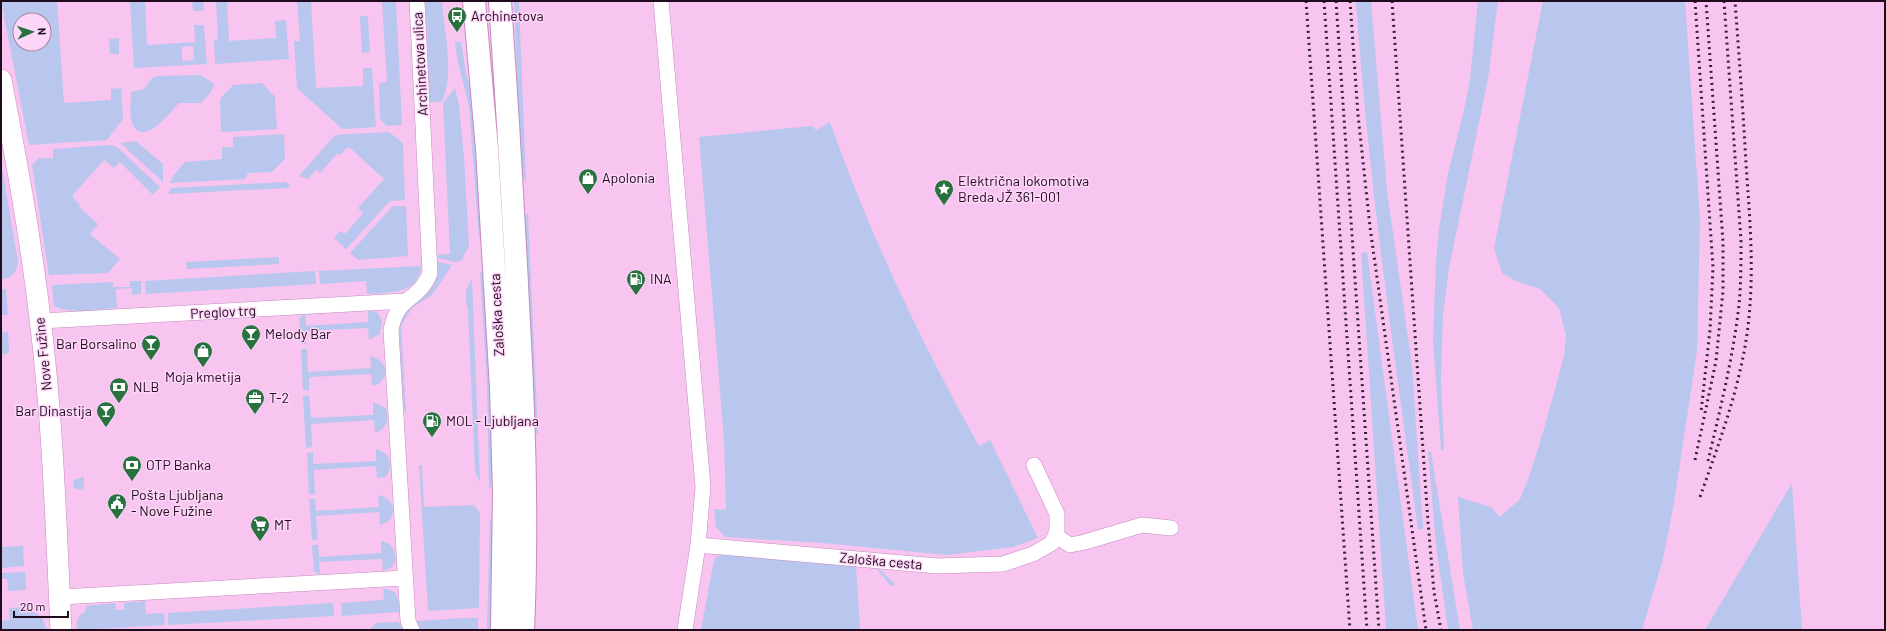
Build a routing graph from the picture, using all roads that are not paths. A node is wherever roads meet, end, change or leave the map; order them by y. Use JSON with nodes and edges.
{"nodes":[{"id":1,"x":417,"y":1,"type":"edge"},
{"id":2,"x":474,"y":1,"type":"edge"},
{"id":3,"x":500,"y":1,"type":"edge"},
{"id":4,"x":661,"y":1,"type":"edge"},
{"id":5,"x":1,"y":80,"type":"edge"},
{"id":6,"x":405,"y":301,"type":"junction"},
{"id":7,"x":41,"y":321,"type":"junction"},
{"id":8,"x":1034,"y":465,"type":"dead end"},
{"id":9,"x":1171,"y":528,"type":"dead end"},
{"id":10,"x":1056,"y":536,"type":"junction"},
{"id":11,"x":698,"y":545,"type":"junction"},
{"id":12,"x":405,"y":578,"type":"junction"},
{"id":13,"x":60,"y":597,"type":"junction"},
{"id":14,"x":410,"y":623,"type":"edge"},
{"id":15,"x":61,"y":630,"type":"edge"},
{"id":16,"x":502,"y":630,"type":"edge"},
{"id":17,"x":523,"y":630,"type":"edge"},
{"id":18,"x":685,"y":630,"type":"edge"}],
"edges":[{"from":1,"to":6,"type":"street","name":"Archinetova ulica"},
{"from":2,"to":16,"type":"main road","name":"Zaloška cesta"},
{"from":3,"to":17,"type":"main road","name":"Zaloška cesta"},
{"from":4,"to":11,"type":"street"},
{"from":5,"to":7,"type":"street","name":"Nove Fužine"},
{"from":6,"to":7,"type":"street","name":"Preglov trg"},
{"from":6,"to":12,"type":"street"},
{"from":7,"to":13,"type":"street","name":"Nove Fužine"},
{"from":8,"to":10,"type":"street"},
{"from":9,"to":10,"type":"street"},
{"from":10,"to":11,"type":"street","name":"Zaloška cesta"},
{"from":11,"to":18,"type":"street"},
{"from":12,"to":13,"type":"street"},
{"from":12,"to":14,"type":"street"},
{"from":13,"to":15,"type":"street","name":"Nove Fužine"}]}
